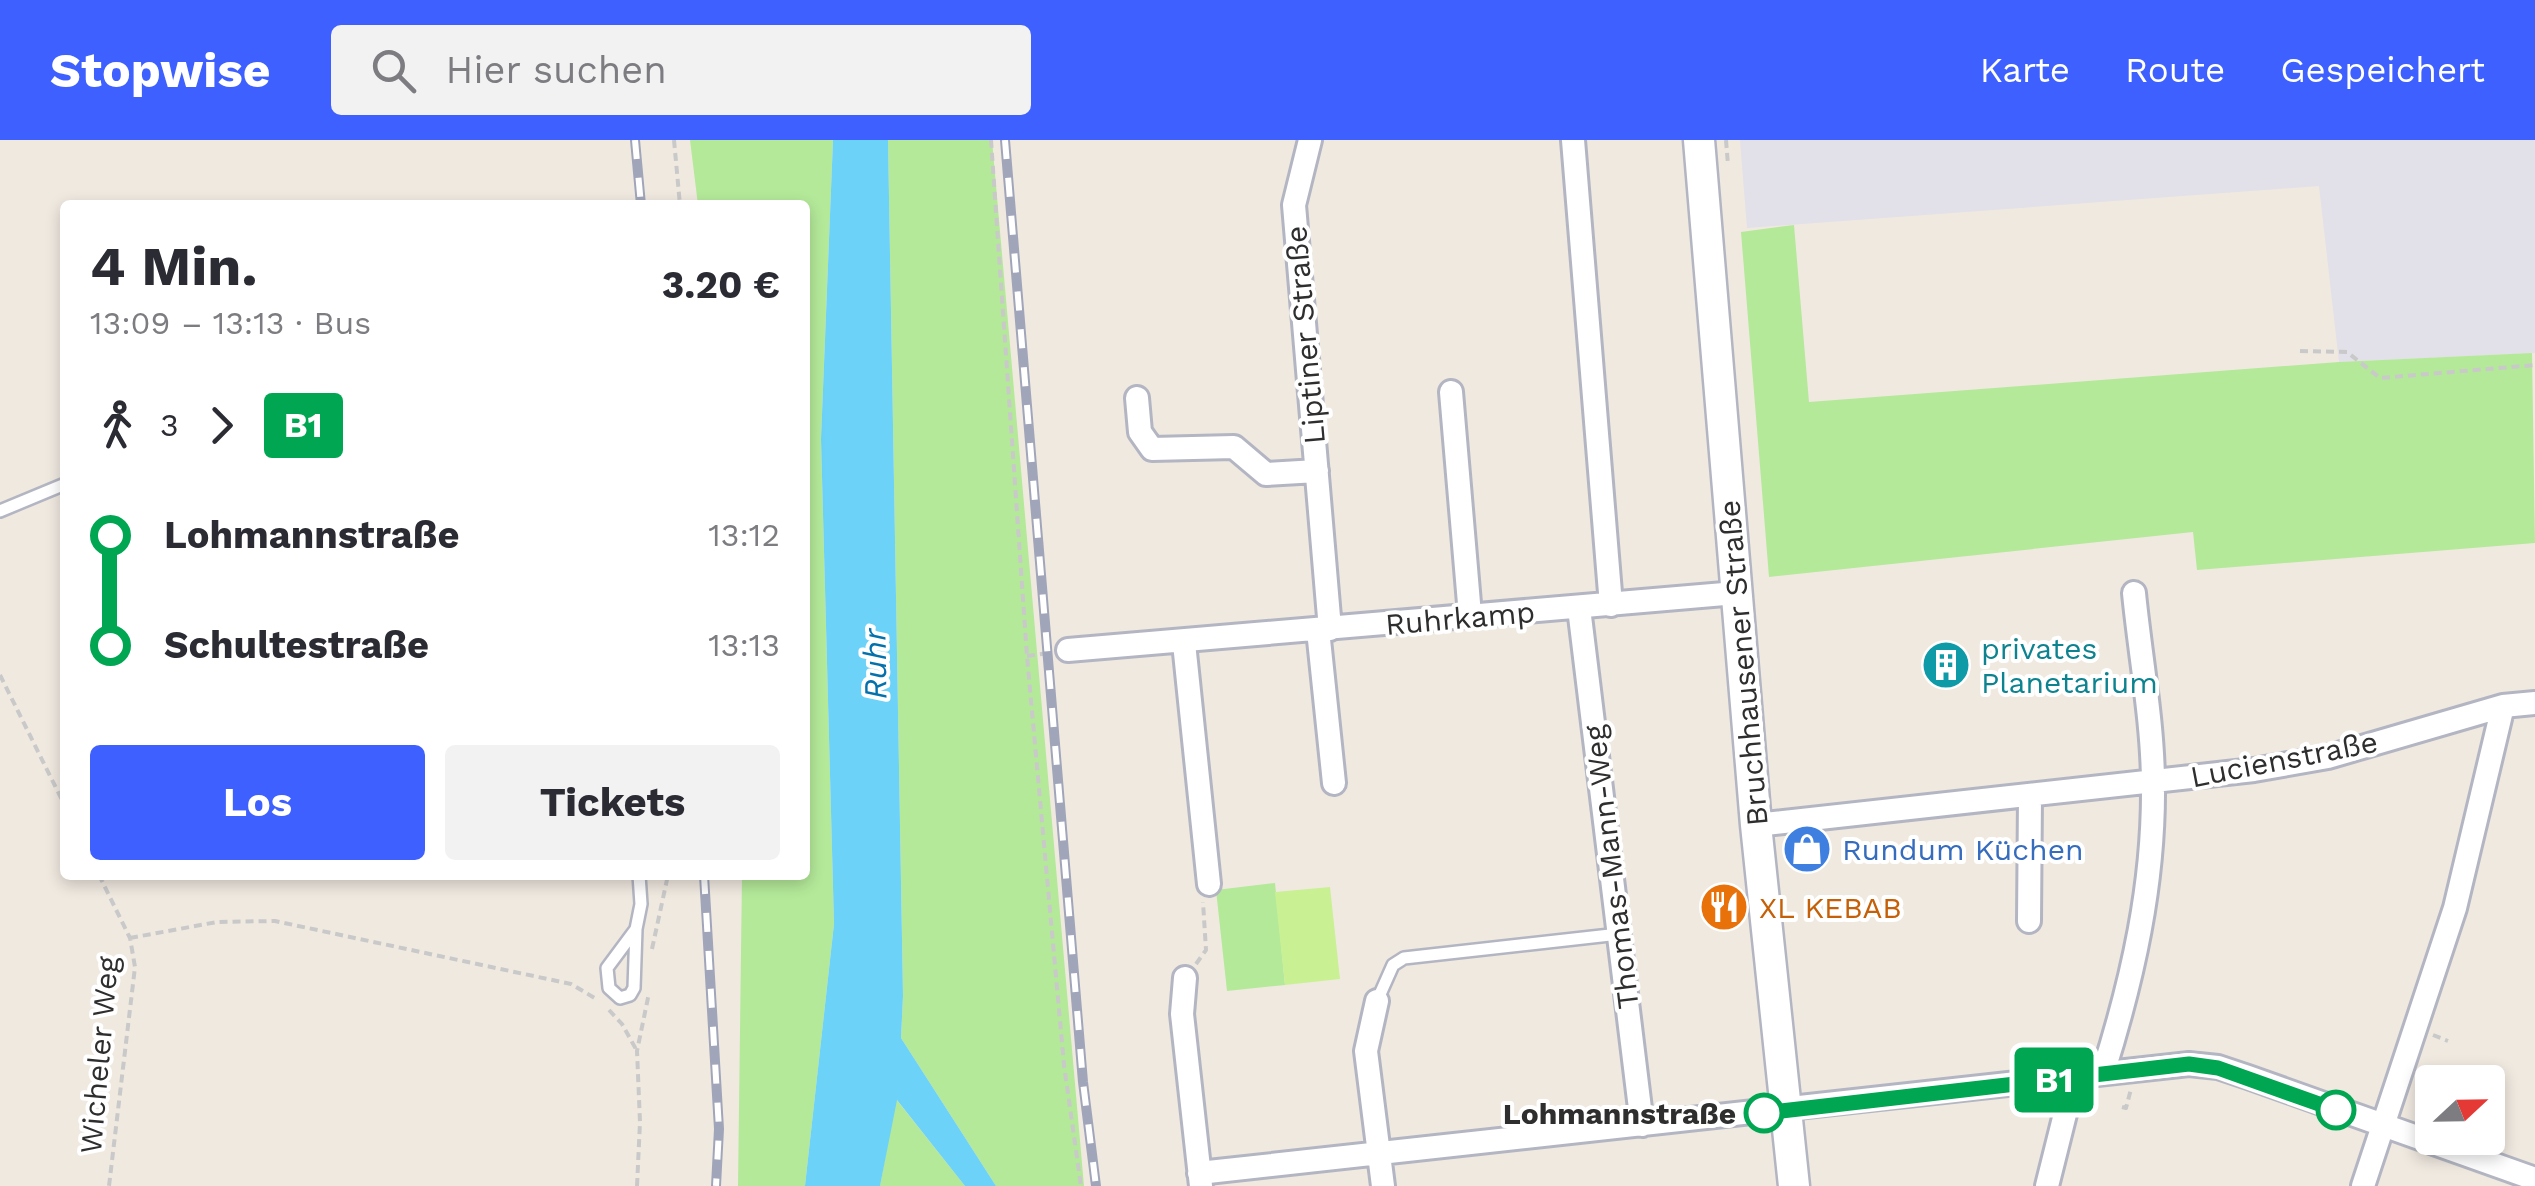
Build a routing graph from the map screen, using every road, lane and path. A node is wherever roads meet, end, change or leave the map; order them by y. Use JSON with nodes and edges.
{"nodes":[{"id":1,"x":674,"y":140,"type":"edge"},
{"id":2,"x":991,"y":140,"type":"edge"},
{"id":3,"x":1310,"y":140,"type":"edge"},
{"id":4,"x":1573,"y":140,"type":"edge"},
{"id":5,"x":1699,"y":140,"type":"edge"},
{"id":6,"x":680,"y":200,"type":"edge"},
{"id":7,"x":2300,"y":351,"type":"dead end"},
{"id":8,"x":2535,"y":365,"type":"edge"},
{"id":9,"x":1451,"y":392,"type":"dead end"},
{"id":10,"x":1137,"y":398,"type":"dead end"},
{"id":11,"x":1317,"y":471,"type":"junction"},
{"id":12,"x":60,"y":486,"type":"edge"},
{"id":13,"x":0,"y":511,"type":"edge"},
{"id":14,"x":1736,"y":593,"type":"junction"},
{"id":15,"x":2134,"y":593,"type":"dead end"},
{"id":16,"x":1610,"y":605,"type":"junction"},
{"id":17,"x":1579,"y":608,"type":"junction"},
{"id":18,"x":1470,"y":616,"type":"junction"},
{"id":19,"x":1324,"y":629,"type":"junction"},
{"id":20,"x":1184,"y":643,"type":"junction"},
{"id":21,"x":1068,"y":650,"type":"dead end"},
{"id":22,"x":0,"y":675,"type":"edge"},
{"id":23,"x":2535,"y":703,"type":"edge"},
{"id":24,"x":2503,"y":706,"type":"junction"},
{"id":25,"x":1334,"y":783,"type":"dead end"},
{"id":26,"x":2154,"y":783,"type":"junction"},
{"id":27,"x":60,"y":796,"type":"edge"},
{"id":28,"x":2030,"y":796,"type":"junction"},
{"id":29,"x":1756,"y":825,"type":"junction"},
{"id":30,"x":101,"y":880,"type":"edge"},
{"id":31,"x":639,"y":880,"type":"edge"},
{"id":32,"x":1209,"y":884,"type":"joint"},
{"id":33,"x":2029,"y":921,"type":"dead end"},
{"id":34,"x":636,"y":929,"type":"junction"},
{"id":35,"x":1619,"y":934,"type":"junction"},
{"id":36,"x":130,"y":938,"type":"junction"},
{"id":37,"x":1185,"y":978,"type":"joint"},
{"id":38,"x":1377,"y":1001,"type":"joint"},
{"id":39,"x":2103,"y":1072,"type":"junction"},
{"id":40,"x":2074,"y":1078,"type":"junction"},
{"id":41,"x":1786,"y":1110,"type":"junction"},
{"id":42,"x":1642,"y":1126,"type":"junction"},
{"id":43,"x":2381,"y":1126,"type":"junction"},
{"id":44,"x":1379,"y":1154,"type":"junction"},
{"id":45,"x":1200,"y":1179,"type":"edge"},
{"id":46,"x":2535,"y":1179,"type":"edge"},
{"id":47,"x":109,"y":1186,"type":"edge"},
{"id":48,"x":637,"y":1186,"type":"edge"},
{"id":49,"x":1081,"y":1186,"type":"edge"},
{"id":50,"x":1383,"y":1186,"type":"edge"},
{"id":51,"x":1794,"y":1186,"type":"edge"},
{"id":52,"x":2047,"y":1186,"type":"edge"},
{"id":53,"x":2363,"y":1186,"type":"edge"}],
"edges":[{"from":1,"to":6,"type":"path"},
{"from":2,"to":49,"type":"path"},
{"from":3,"to":11,"type":"street","name":"Liptiner Straße"},
{"from":4,"to":16,"type":"street"},
{"from":5,"to":14,"type":"street","name":"Bruchhausener Straße"},
{"from":7,"to":8,"type":"path"},
{"from":9,"to":18,"type":"street"},
{"from":10,"to":11,"type":"street","name":"Liptiner Straße"},
{"from":11,"to":19,"type":"street","name":"Liptiner Straße"},
{"from":12,"to":13,"type":"lane"},
{"from":14,"to":16,"type":"street","name":"Ruhrkamp"},
{"from":14,"to":29,"type":"street","name":"Bruchhausener Straße"},
{"from":15,"to":26,"type":"street"},
{"from":16,"to":17,"type":"street","name":"Ruhrkamp"},
{"from":17,"to":18,"type":"street","name":"Ruhrkamp"},
{"from":17,"to":35,"type":"street","name":"Thomas-Mann-Weg"},
{"from":18,"to":19,"type":"street","name":"Ruhrkamp"},
{"from":19,"to":20,"type":"street","name":"Ruhrkamp"},
{"from":19,"to":25,"type":"street","name":"Liptiner Straße"},
{"from":20,"to":21,"type":"street","name":"Ruhrkamp"},
{"from":20,"to":32,"type":"street"},
{"from":22,"to":27,"type":"path"},
{"from":23,"to":24,"type":"street","name":"Lucienstraße"},
{"from":24,"to":26,"type":"street","name":"Lucienstraße"},
{"from":24,"to":43,"type":"street"},
{"from":26,"to":28,"type":"street","name":"Lucienstraße"},
{"from":26,"to":39,"type":"street"},
{"from":28,"to":29,"type":"street","name":"Lucienstraße"},
{"from":28,"to":33,"type":"street"},
{"from":29,"to":41,"type":"street","name":"Bruchhausener Straße"},
{"from":30,"to":36,"type":"path","name":"Wicheler Weg"},
{"from":31,"to":34,"type":"lane"},
{"from":32,"to":37,"type":"path"},
{"from":34,"to":34,"type":"lane"},
{"from":35,"to":38,"type":"lane"},
{"from":35,"to":42,"type":"street","name":"Thomas-Mann-Weg"},
{"from":36,"to":47,"type":"path","name":"Wicheler Weg"},
{"from":36,"to":48,"type":"path"},
{"from":37,"to":45,"type":"street"},
{"from":38,"to":44,"type":"street"},
{"from":39,"to":40,"type":"street"},
{"from":39,"to":43,"type":"street"},
{"from":40,"to":41,"type":"street"},
{"from":40,"to":52,"type":"street"},
{"from":41,"to":42,"type":"street"},
{"from":41,"to":51,"type":"street","name":"Bruchhausener Straße"},
{"from":42,"to":44,"type":"street"},
{"from":43,"to":46,"type":"street"},
{"from":43,"to":53,"type":"street"},
{"from":44,"to":45,"type":"street"},
{"from":44,"to":50,"type":"street"}]}
